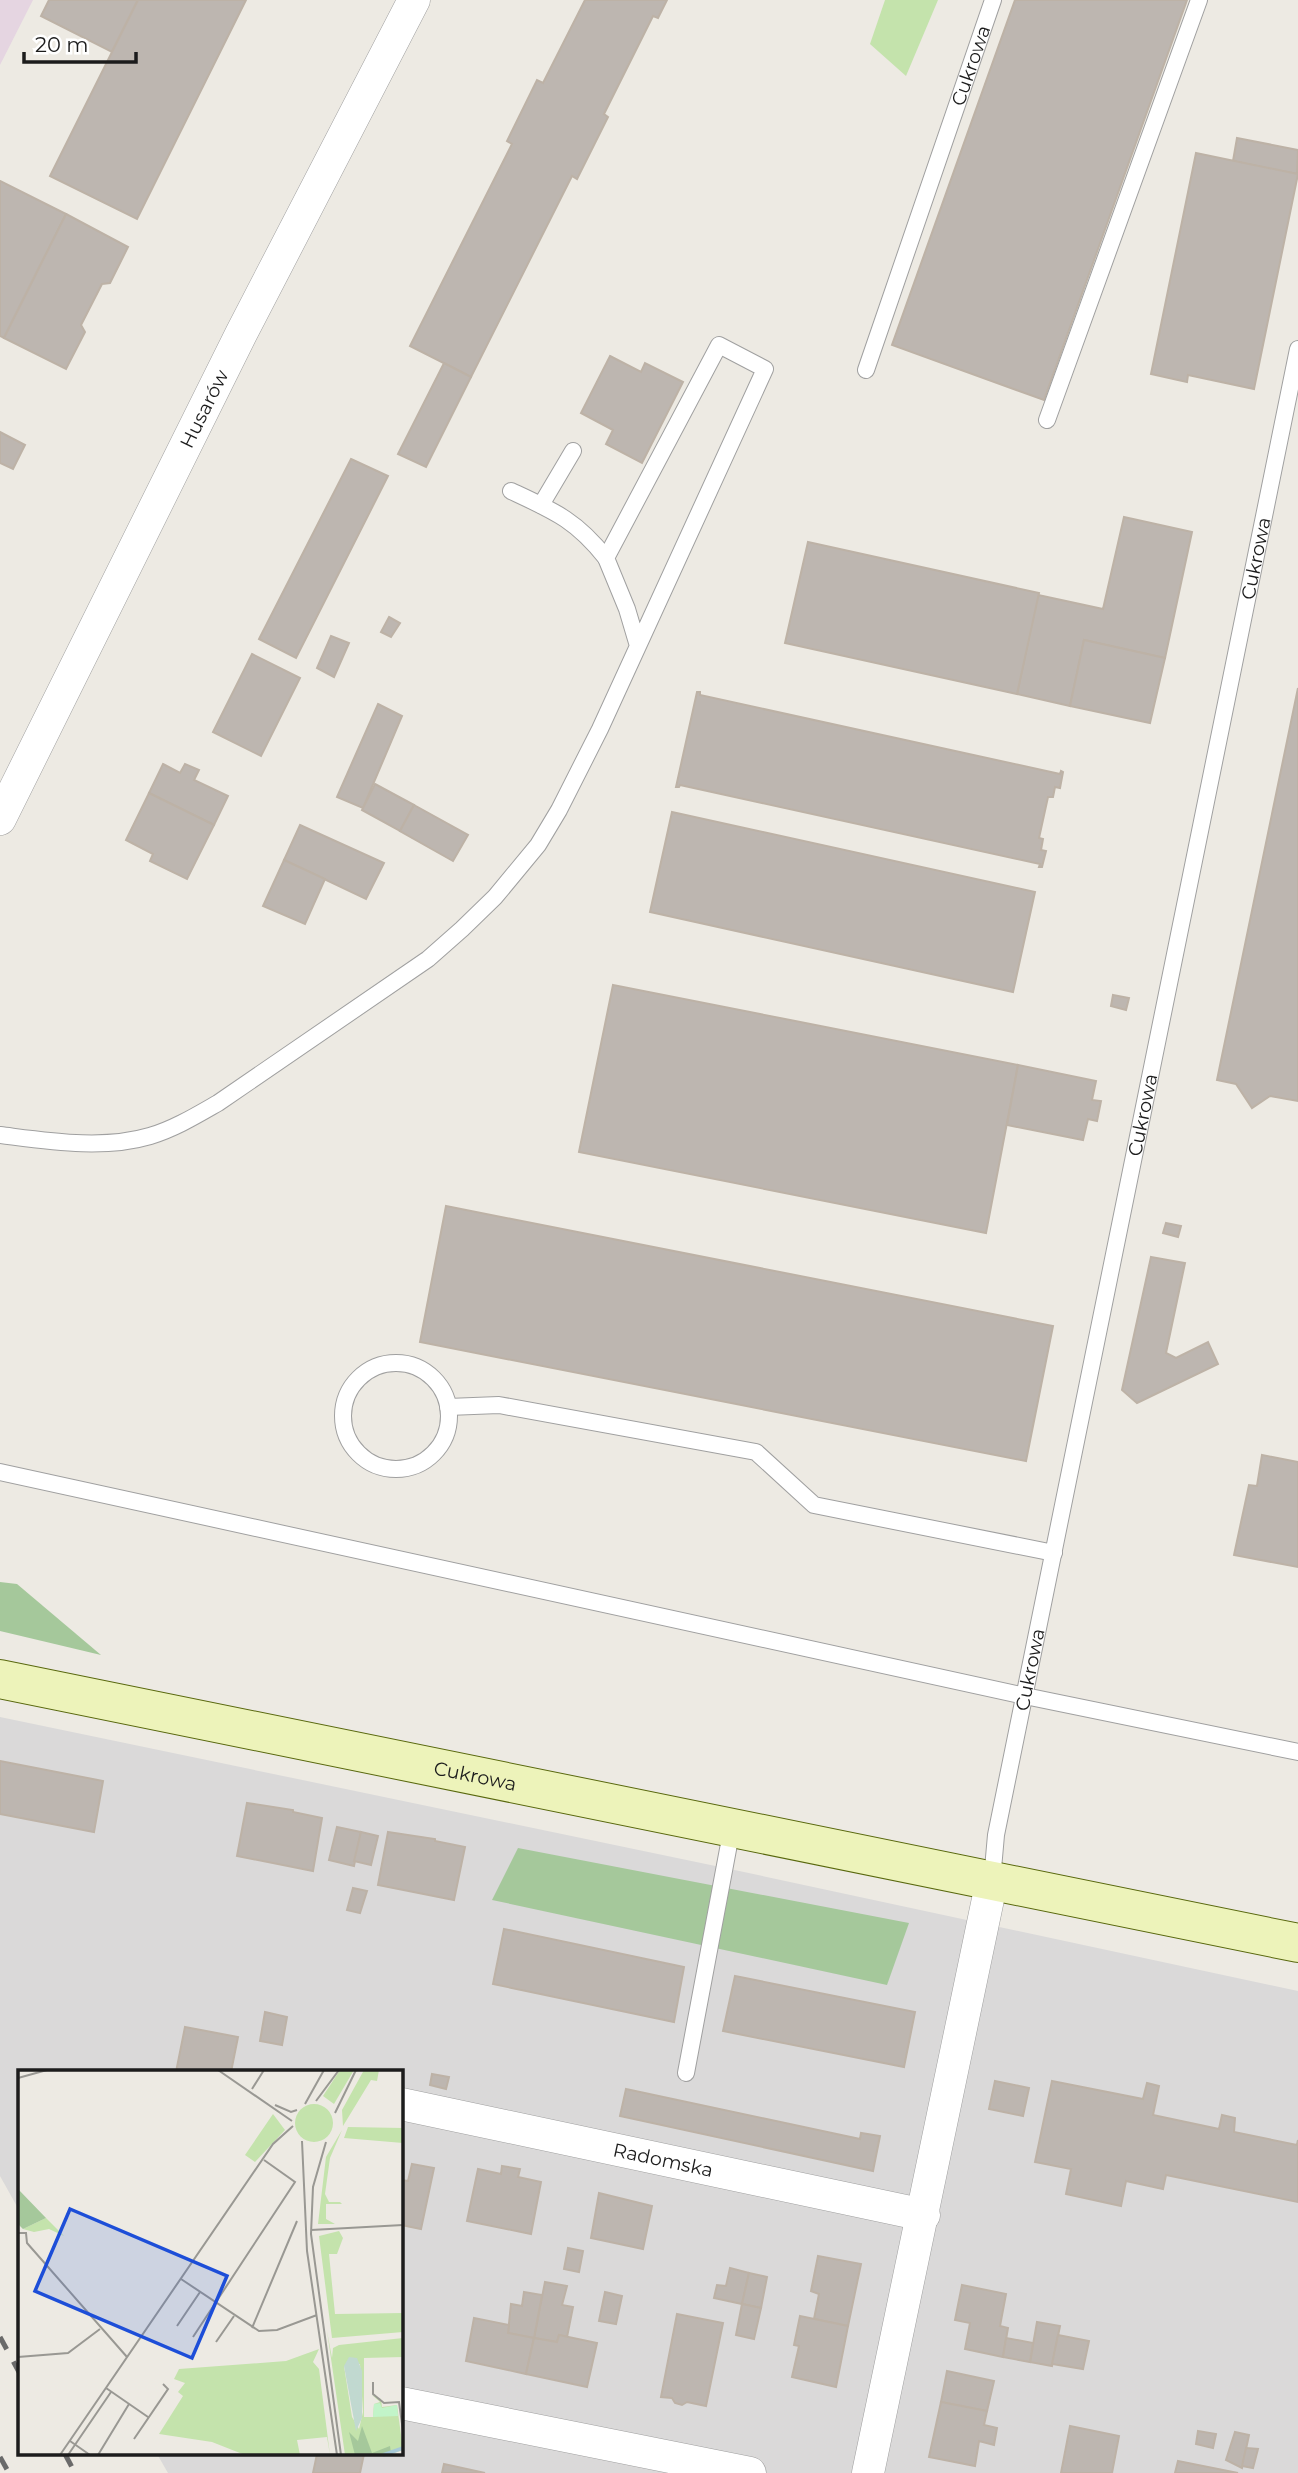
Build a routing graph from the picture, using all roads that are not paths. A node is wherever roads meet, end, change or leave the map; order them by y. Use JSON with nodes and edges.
{"nodes":[{"id":1,"x":414,"y":0,"type":"edge"},
{"id":2,"x":993,"y":0,"type":"edge"},
{"id":3,"x":1199,"y":0,"type":"edge"},
{"id":4,"x":1298,"y":349,"type":"edge"},
{"id":5,"x":866,"y":370,"type":"dead end"},
{"id":6,"x":1047,"y":420,"type":"dead end"},
{"id":7,"x":573,"y":451,"type":"dead end"},
{"id":8,"x":511,"y":491,"type":"dead end"},
{"id":9,"x":541,"y":505,"type":"junction"},
{"id":10,"x":606,"y":558,"type":"junction"},
{"id":11,"x":638,"y":646,"type":"junction"},
{"id":12,"x":0,"y":820,"type":"edge"},
{"id":13,"x":0,"y":1135,"type":"edge"},
{"id":14,"x":449,"y":1407,"type":"junction"},
{"id":15,"x":0,"y":1472,"type":"edge"},
{"id":16,"x":1054,"y":1553,"type":"junction"},
{"id":17,"x":0,"y":1679,"type":"edge"},
{"id":18,"x":1025,"y":1696,"type":"junction"},
{"id":19,"x":1298,"y":1752,"type":"edge"},
{"id":20,"x":732,"y":1828,"type":"junction"},
{"id":21,"x":992,"y":1880,"type":"junction"},
{"id":22,"x":1298,"y":1943,"type":"edge"},
{"id":23,"x":686,"y":2073,"type":"dead end"},
{"id":24,"x":402,"y":2104,"type":"edge"},
{"id":25,"x":924,"y":2215,"type":"junction"},
{"id":26,"x":402,"y":2403,"type":"edge"},
{"id":27,"x":750,"y":2473,"type":"edge"},
{"id":28,"x":868,"y":2473,"type":"edge"}],
"edges":[{"from":1,"to":12,"type":"street","name":"Husarów"},
{"from":2,"to":5,"type":"lane","name":"Cukrowa"},
{"from":3,"to":6,"type":"lane"},
{"from":4,"to":16,"type":"lane","name":"Cukrowa"},
{"from":7,"to":9,"type":"lane"},
{"from":8,"to":9,"type":"lane"},
{"from":9,"to":10,"type":"lane"},
{"from":10,"to":11,"type":"lane"},
{"from":10,"to":11,"type":"lane"},
{"from":11,"to":13,"type":"lane"},
{"from":14,"to":14,"type":"lane"},
{"from":14,"to":16,"type":"lane"},
{"from":15,"to":18,"type":"lane"},
{"from":16,"to":18,"type":"lane","name":"Cukrowa"},
{"from":17,"to":20,"type":"street","name":"Cukrowa"},
{"from":18,"to":19,"type":"lane"},
{"from":18,"to":21,"type":"lane","name":"Cukrowa"},
{"from":20,"to":21,"type":"street","name":"Cukrowa"},
{"from":20,"to":23,"type":"lane"},
{"from":21,"to":22,"type":"street","name":"Cukrowa"},
{"from":21,"to":25,"type":"street"},
{"from":24,"to":25,"type":"street","name":"Radomska"},
{"from":25,"to":28,"type":"street"},
{"from":26,"to":27,"type":"street"}]}
